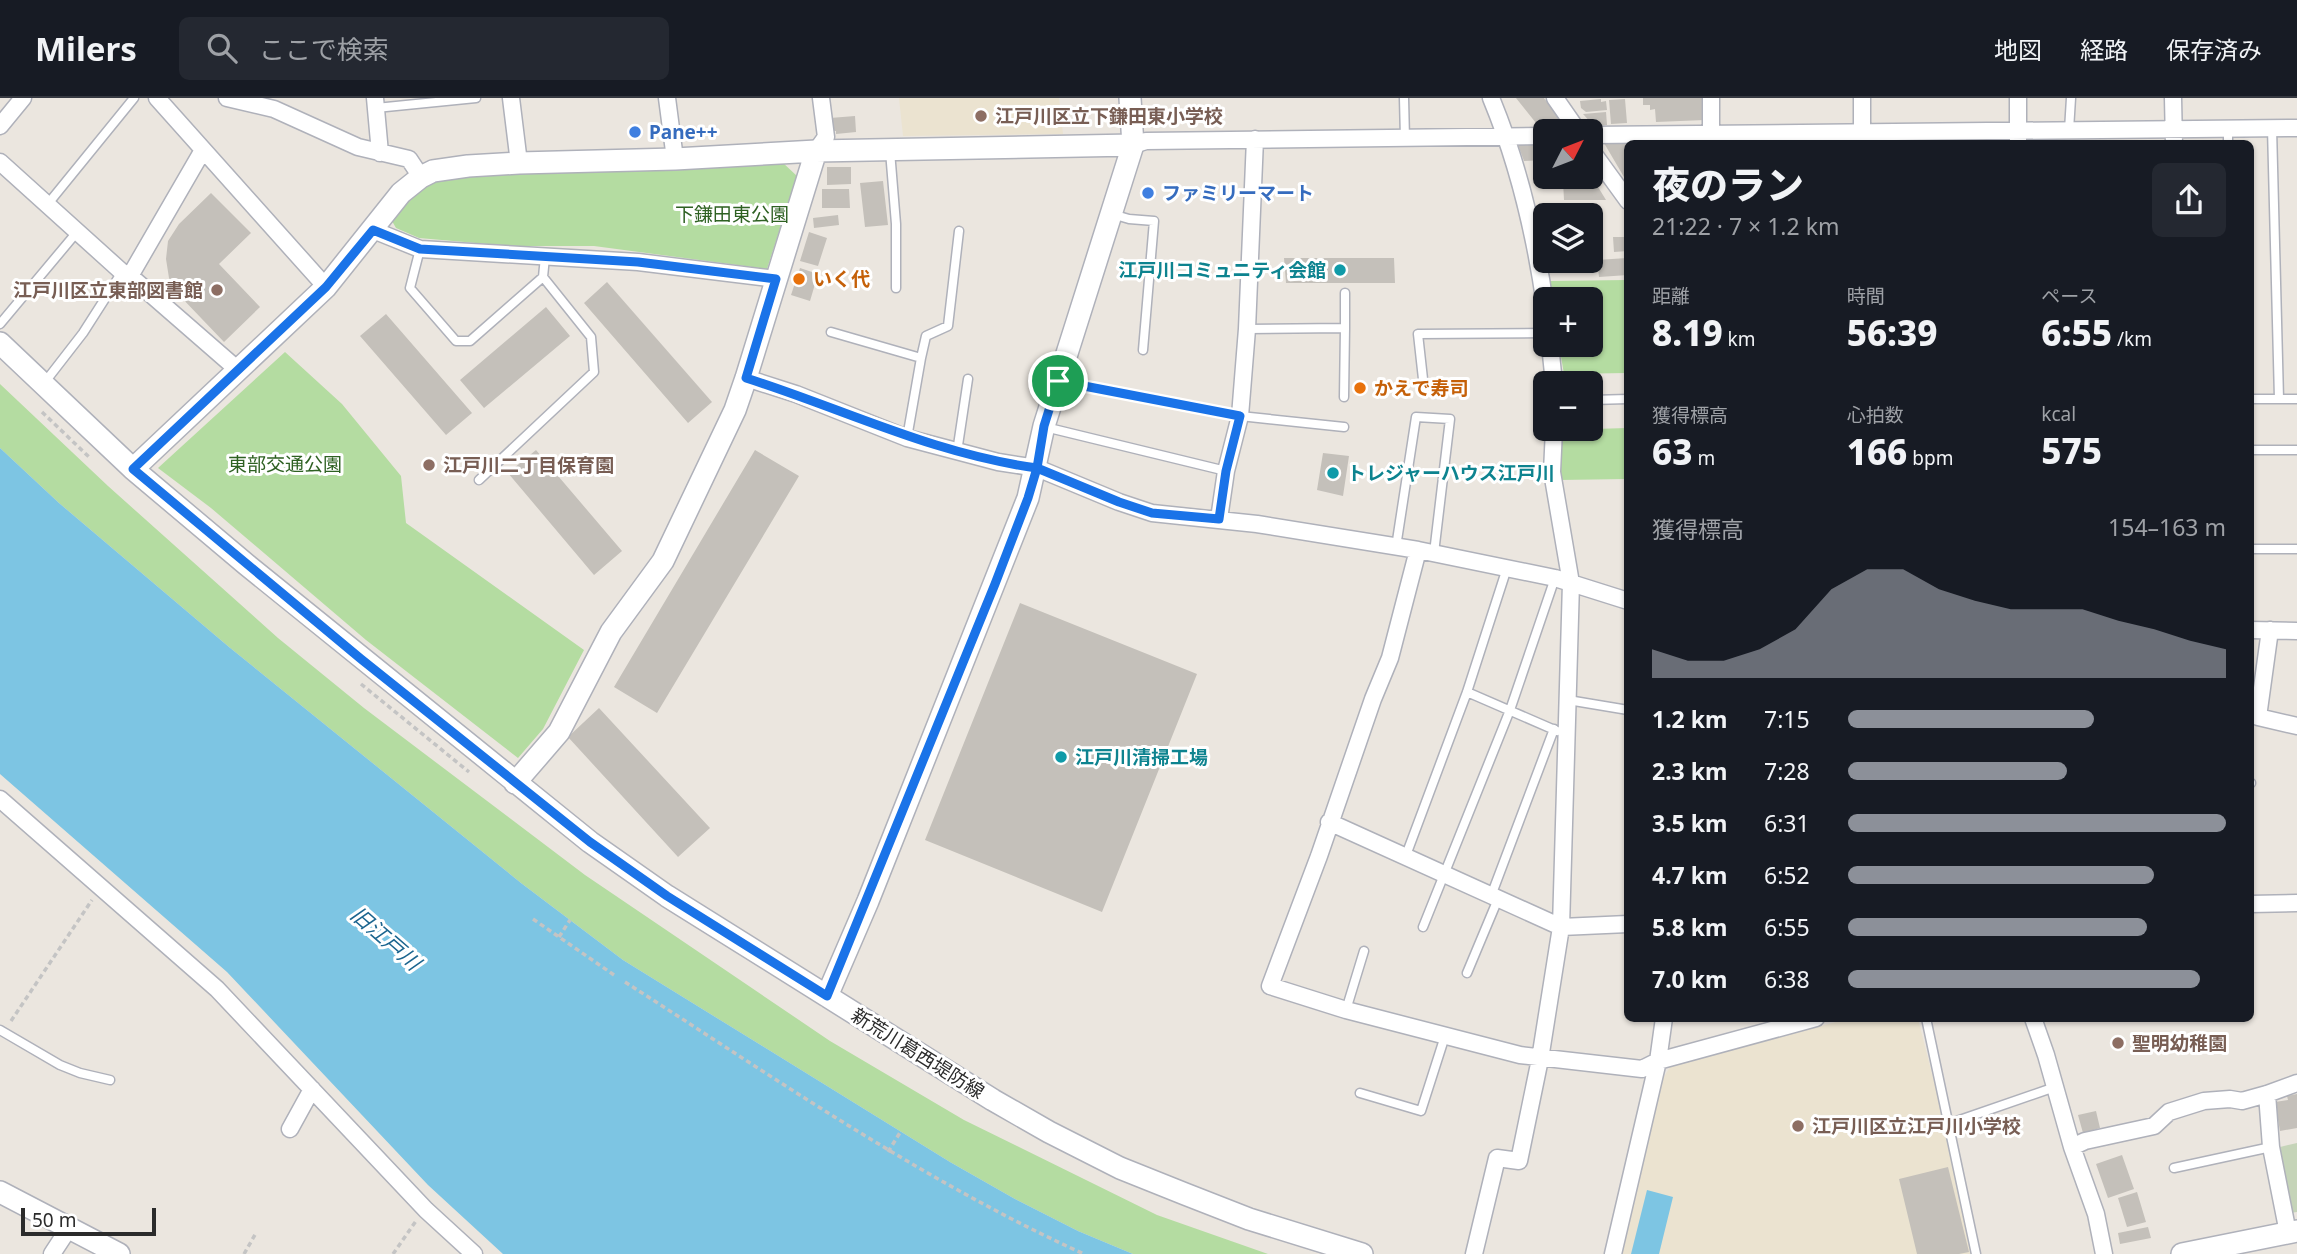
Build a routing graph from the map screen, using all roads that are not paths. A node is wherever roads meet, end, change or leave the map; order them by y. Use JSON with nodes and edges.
{"nodes":[{"id":1,"x":23,"y":98,"type":"edge"},
{"id":2,"x":134,"y":98,"type":"edge"},
{"id":3,"x":227,"y":98,"type":"edge"},
{"id":4,"x":477,"y":98,"type":"edge"},
{"id":5,"x":511,"y":98,"type":"edge"},
{"id":6,"x":667,"y":98,"type":"edge"},
{"id":7,"x":821,"y":98,"type":"edge"},
{"id":8,"x":1130,"y":98,"type":"edge"},
{"id":9,"x":1404,"y":98,"type":"edge"},
{"id":10,"x":1491,"y":98,"type":"edge"},
{"id":11,"x":1555,"y":98,"type":"edge"},
{"id":12,"x":1711,"y":98,"type":"edge"},
{"id":13,"x":1862,"y":98,"type":"edge"},
{"id":14,"x":2018,"y":98,"type":"edge"},
{"id":15,"x":2071,"y":98,"type":"edge"},
{"id":16,"x":2173,"y":98,"type":"edge"},
{"id":17,"x":161,"y":99,"type":"edge"},
{"id":18,"x":375,"y":103,"type":"edge"},
{"id":19,"x":1570,"y":119,"type":"edge"},
{"id":20,"x":0,"y":126,"type":"edge"},
{"id":21,"x":2272,"y":128,"type":"junction"},
{"id":22,"x":2297,"y":128,"type":"edge"},
{"id":23,"x":2068,"y":131,"type":"junction"},
{"id":24,"x":1711,"y":134,"type":"junction"},
{"id":25,"x":1603,"y":135,"type":"edge"},
{"id":26,"x":1507,"y":136,"type":"junction"},
{"id":27,"x":1533,"y":136,"type":"edge"},
{"id":28,"x":2174,"y":136,"type":"edge"},
{"id":29,"x":2228,"y":136,"type":"edge"},
{"id":30,"x":2018,"y":137,"type":"edge"},
{"id":31,"x":1862,"y":138,"type":"edge"},
{"id":32,"x":1255,"y":139,"type":"junction"},
{"id":33,"x":1405,"y":139,"type":"junction"},
{"id":34,"x":1133,"y":145,"type":"junction"},
{"id":35,"x":203,"y":150,"type":"junction"},
{"id":36,"x":890,"y":150,"type":"junction"},
{"id":37,"x":817,"y":151,"type":"junction"},
{"id":38,"x":380,"y":153,"type":"junction"},
{"id":39,"x":675,"y":159,"type":"junction"},
{"id":40,"x":0,"y":162,"type":"edge"},
{"id":41,"x":519,"y":163,"type":"junction"},
{"id":42,"x":1603,"y":166,"type":"edge"},
{"id":43,"x":421,"y":177,"type":"junction"},
{"id":44,"x":1624,"y":195,"type":"edge"},
{"id":45,"x":47,"y":205,"type":"junction"},
{"id":46,"x":1112,"y":214,"type":"junction"},
{"id":47,"x":373,"y":230,"type":"junction"},
{"id":48,"x":959,"y":231,"type":"dead end"},
{"id":49,"x":77,"y":232,"type":"junction"},
{"id":50,"x":420,"y":249,"type":"junction"},
{"id":51,"x":545,"y":257,"type":"junction"},
{"id":52,"x":126,"y":274,"type":"junction"},
{"id":53,"x":543,"y":277,"type":"junction"},
{"id":54,"x":776,"y":279,"type":"junction"},
{"id":55,"x":326,"y":287,"type":"junction"},
{"id":56,"x":1541,"y":287,"type":"edge"},
{"id":57,"x":896,"y":288,"type":"dead end"},
{"id":58,"x":1345,"y":293,"type":"dead end"},
{"id":59,"x":0,"y":324,"type":"edge"},
{"id":60,"x":1345,"y":328,"type":"junction"},
{"id":61,"x":1247,"y":329,"type":"junction"},
{"id":62,"x":831,"y":332,"type":"dead end"},
{"id":63,"x":1533,"y":333,"type":"edge"},
{"id":64,"x":0,"y":343,"type":"edge"},
{"id":65,"x":1143,"y":350,"type":"dead end"},
{"id":66,"x":921,"y":358,"type":"junction"},
{"id":67,"x":238,"y":370,"type":"junction"},
{"id":68,"x":746,"y":378,"type":"junction"},
{"id":69,"x":968,"y":379,"type":"dead end"},
{"id":70,"x":1423,"y":379,"type":"dead end"},
{"id":71,"x":1058,"y":381,"type":"junction"},
{"id":72,"x":43,"y":384,"type":"junction"},
{"id":73,"x":1344,"y":397,"type":"dead end"},
{"id":74,"x":1624,"y":399,"type":"edge"},
{"id":75,"x":2254,"y":399,"type":"edge"},
{"id":76,"x":2279,"y":399,"type":"junction"},
{"id":77,"x":2297,"y":399,"type":"edge"},
{"id":78,"x":1603,"y":400,"type":"edge"},
{"id":79,"x":1240,"y":416,"type":"junction"},
{"id":80,"x":1044,"y":426,"type":"junction"},
{"id":81,"x":1344,"y":427,"type":"dead end"},
{"id":82,"x":907,"y":438,"type":"junction"},
{"id":83,"x":1553,"y":441,"type":"edge"},
{"id":84,"x":2254,"y":450,"type":"edge"},
{"id":85,"x":2297,"y":450,"type":"edge"},
{"id":86,"x":957,"y":452,"type":"junction"},
{"id":87,"x":1037,"y":468,"type":"junction"},
{"id":88,"x":133,"y":469,"type":"junction"},
{"id":89,"x":1226,"y":471,"type":"junction"},
{"id":90,"x":479,"y":480,"type":"dead end"},
{"id":91,"x":1219,"y":519,"type":"junction"},
{"id":92,"x":1396,"y":547,"type":"junction"},
{"id":93,"x":2254,"y":549,"type":"edge"},
{"id":94,"x":2297,"y":550,"type":"edge"},
{"id":95,"x":1426,"y":552,"type":"junction"},
{"id":96,"x":1507,"y":568,"type":"junction"},
{"id":97,"x":1563,"y":581,"type":"junction"},
{"id":98,"x":1624,"y":600,"type":"edge"},
{"id":99,"x":2254,"y":630,"type":"edge"},
{"id":100,"x":2270,"y":630,"type":"junction"},
{"id":101,"x":2297,"y":631,"type":"edge"},
{"id":102,"x":1467,"y":692,"type":"junction"},
{"id":103,"x":1568,"y":700,"type":"junction"},
{"id":104,"x":1624,"y":709,"type":"edge"},
{"id":105,"x":1510,"y":710,"type":"junction"},
{"id":106,"x":2297,"y":726,"type":"edge"},
{"id":107,"x":1561,"y":732,"type":"junction"},
{"id":108,"x":515,"y":783,"type":"junction"},
{"id":109,"x":0,"y":799,"type":"edge"},
{"id":110,"x":1329,"y":822,"type":"junction"},
{"id":111,"x":1405,"y":858,"type":"junction"},
{"id":112,"x":1446,"y":876,"type":"junction"},
{"id":113,"x":1495,"y":897,"type":"junction"},
{"id":114,"x":2297,"y":903,"type":"edge"},
{"id":115,"x":2254,"y":904,"type":"edge"},
{"id":116,"x":1624,"y":925,"type":"edge"},
{"id":117,"x":1561,"y":927,"type":"junction"},
{"id":118,"x":1423,"y":928,"type":"dead end"},
{"id":119,"x":1364,"y":951,"type":"dead end"},
{"id":120,"x":1467,"y":973,"type":"dead end"},
{"id":121,"x":827,"y":996,"type":"junction"},
{"id":122,"x":1346,"y":1010,"type":"junction"},
{"id":123,"x":1663,"y":1022,"type":"edge"},
{"id":124,"x":1927,"y":1022,"type":"edge"},
{"id":125,"x":2034,"y":1022,"type":"edge"},
{"id":126,"x":1782,"y":1023,"type":"edge"},
{"id":127,"x":2,"y":1031,"type":"edge"},
{"id":128,"x":1445,"y":1036,"type":"junction"},
{"id":129,"x":1541,"y":1059,"type":"junction"},
{"id":130,"x":1658,"y":1061,"type":"junction"},
{"id":131,"x":110,"y":1080,"type":"dead end"},
{"id":132,"x":2297,"y":1083,"type":"edge"},
{"id":133,"x":2055,"y":1087,"type":"junction"},
{"id":134,"x":312,"y":1090,"type":"junction"},
{"id":135,"x":1360,"y":1093,"type":"dead end"},
{"id":136,"x":2267,"y":1094,"type":"junction"},
{"id":137,"x":1948,"y":1124,"type":"junction"},
{"id":138,"x":290,"y":1129,"type":"dead end"},
{"id":139,"x":2072,"y":1147,"type":"junction"},
{"id":140,"x":2271,"y":1147,"type":"junction"},
{"id":141,"x":2174,"y":1168,"type":"dead end"},
{"id":142,"x":0,"y":1192,"type":"edge"},
{"id":143,"x":69,"y":1228,"type":"junction"},
{"id":144,"x":2293,"y":1232,"type":"edge"},
{"id":145,"x":52,"y":1254,"type":"edge"},
{"id":146,"x":119,"y":1254,"type":"edge"},
{"id":147,"x":474,"y":1254,"type":"edge"},
{"id":148,"x":1362,"y":1254,"type":"edge"},
{"id":149,"x":1474,"y":1254,"type":"edge"},
{"id":150,"x":1613,"y":1254,"type":"edge"},
{"id":151,"x":1976,"y":1254,"type":"edge"},
{"id":152,"x":2105,"y":1254,"type":"edge"},
{"id":153,"x":2182,"y":1254,"type":"edge"}],
"edges":[{"from":1,"to":20,"type":"street"},
{"from":2,"to":45,"type":"lane"},
{"from":3,"to":38,"type":"street"},
{"from":4,"to":18,"type":"lane"},
{"from":5,"to":41,"type":"street"},
{"from":6,"to":39,"type":"street"},
{"from":7,"to":37,"type":"street"},
{"from":8,"to":34,"type":"street"},
{"from":9,"to":33,"type":"lane"},
{"from":10,"to":26,"type":"street"},
{"from":11,"to":19,"type":"street"},
{"from":12,"to":24,"type":"street"},
{"from":13,"to":31,"type":"street"},
{"from":14,"to":30,"type":"street"},
{"from":15,"to":23,"type":"lane"},
{"from":16,"to":28,"type":"street"},
{"from":17,"to":35,"type":"street"},
{"from":18,"to":38,"type":"street"},
{"from":21,"to":22,"type":"street"},
{"from":21,"to":29,"type":"street"},
{"from":21,"to":76,"type":"lane"},
{"from":23,"to":28,"type":"street"},
{"from":23,"to":30,"type":"street"},
{"from":24,"to":25,"type":"street"},
{"from":24,"to":31,"type":"street"},
{"from":26,"to":27,"type":"street"},
{"from":26,"to":33,"type":"street"},
{"from":26,"to":56,"type":"street"},
{"from":28,"to":29,"type":"street"},
{"from":30,"to":31,"type":"street"},
{"from":32,"to":33,"type":"street"},
{"from":32,"to":34,"type":"street"},
{"from":32,"to":61,"type":"street"},
{"from":34,"to":36,"type":"street"},
{"from":34,"to":46,"type":"street"},
{"from":35,"to":52,"type":"street"},
{"from":35,"to":55,"type":"street"},
{"from":36,"to":37,"type":"street"},
{"from":36,"to":57,"type":"lane"},
{"from":37,"to":39,"type":"street"},
{"from":37,"to":54,"type":"street"},
{"from":38,"to":43,"type":"street"},
{"from":39,"to":41,"type":"street"},
{"from":40,"to":45,"type":"street"},
{"from":41,"to":43,"type":"street"},
{"from":42,"to":44,"type":"street"},
{"from":43,"to":47,"type":"street"},
{"from":45,"to":49,"type":"street"},
{"from":46,"to":65,"type":"lane"},
{"from":46,"to":71,"type":"street"},
{"from":47,"to":50,"type":"street"},
{"from":47,"to":55,"type":"street"},
{"from":48,"to":66,"type":"lane"},
{"from":49,"to":52,"type":"street"},
{"from":49,"to":59,"type":"lane"},
{"from":50,"to":51,"type":"street"},
{"from":50,"to":53,"type":"lane"},
{"from":51,"to":53,"type":"lane"},
{"from":51,"to":54,"type":"street"},
{"from":52,"to":67,"type":"street"},
{"from":52,"to":72,"type":"lane"},
{"from":53,"to":90,"type":"lane"},
{"from":54,"to":68,"type":"street"},
{"from":55,"to":67,"type":"street"},
{"from":58,"to":60,"type":"lane"},
{"from":60,"to":61,"type":"lane"},
{"from":60,"to":73,"type":"lane"},
{"from":61,"to":79,"type":"street"},
{"from":62,"to":66,"type":"lane"},
{"from":63,"to":70,"type":"lane"},
{"from":64,"to":72,"type":"street","name":"新荒川葛西堤防線"},
{"from":66,"to":82,"type":"lane"},
{"from":67,"to":88,"type":"street"},
{"from":68,"to":82,"type":"street"},
{"from":68,"to":108,"type":"street"},
{"from":69,"to":86,"type":"lane"},
{"from":71,"to":79,"type":"lane"},
{"from":71,"to":80,"type":"street"},
{"from":72,"to":88,"type":"street","name":"新荒川葛西堤防線"},
{"from":74,"to":78,"type":"lane"},
{"from":75,"to":76,"type":"lane"},
{"from":76,"to":77,"type":"lane"},
{"from":79,"to":81,"type":"lane"},
{"from":79,"to":89,"type":"street"},
{"from":80,"to":87,"type":"street"},
{"from":80,"to":89,"type":"lane"},
{"from":82,"to":86,"type":"street"},
{"from":83,"to":97,"type":"street"},
{"from":84,"to":85,"type":"lane"},
{"from":86,"to":87,"type":"street"},
{"from":87,"to":91,"type":"street"},
{"from":87,"to":121,"type":"street"},
{"from":88,"to":108,"type":"street","name":"新荒川葛西堤防線"},
{"from":89,"to":91,"type":"street"},
{"from":91,"to":92,"type":"street"},
{"from":92,"to":95,"type":"street"},
{"from":92,"to":95,"type":"lane"},
{"from":93,"to":94,"type":"lane"},
{"from":95,"to":96,"type":"street"},
{"from":95,"to":110,"type":"street"},
{"from":96,"to":97,"type":"street"},
{"from":96,"to":102,"type":"lane"},
{"from":97,"to":98,"type":"street"},
{"from":97,"to":103,"type":"street"},
{"from":97,"to":105,"type":"lane"},
{"from":99,"to":100,"type":"street"},
{"from":100,"to":101,"type":"street"},
{"from":100,"to":106,"type":"street"},
{"from":102,"to":105,"type":"lane"},
{"from":102,"to":111,"type":"lane"},
{"from":103,"to":104,"type":"lane"},
{"from":103,"to":107,"type":"street"},
{"from":105,"to":107,"type":"lane"},
{"from":105,"to":112,"type":"lane"},
{"from":107,"to":113,"type":"lane"},
{"from":107,"to":117,"type":"street"},
{"from":108,"to":121,"type":"street","name":"新荒川葛西堤防線"},
{"from":109,"to":134,"type":"street"},
{"from":110,"to":111,"type":"street"},
{"from":110,"to":122,"type":"street"},
{"from":111,"to":112,"type":"street"},
{"from":112,"to":113,"type":"street"},
{"from":112,"to":118,"type":"lane"},
{"from":113,"to":117,"type":"street"},
{"from":113,"to":120,"type":"lane"},
{"from":114,"to":115,"type":"street"},
{"from":116,"to":117,"type":"street"},
{"from":117,"to":129,"type":"street"},
{"from":119,"to":122,"type":"lane"},
{"from":121,"to":148,"type":"street","name":"新荒川葛西堤防線"},
{"from":122,"to":128,"type":"street"},
{"from":123,"to":130,"type":"street"},
{"from":124,"to":137,"type":"lane"},
{"from":125,"to":133,"type":"street"},
{"from":126,"to":130,"type":"street"},
{"from":127,"to":131,"type":"lane"},
{"from":128,"to":129,"type":"street"},
{"from":128,"to":135,"type":"lane"},
{"from":129,"to":130,"type":"street"},
{"from":129,"to":149,"type":"street"},
{"from":130,"to":150,"type":"street"},
{"from":132,"to":136,"type":"street"},
{"from":133,"to":137,"type":"lane"},
{"from":133,"to":139,"type":"street"},
{"from":134,"to":138,"type":"street"},
{"from":134,"to":147,"type":"street"},
{"from":136,"to":139,"type":"street"},
{"from":136,"to":140,"type":"street"},
{"from":137,"to":151,"type":"lane"},
{"from":139,"to":152,"type":"street"},
{"from":140,"to":141,"type":"lane"},
{"from":140,"to":144,"type":"street"},
{"from":142,"to":143,"type":"street"},
{"from":143,"to":145,"type":"street"},
{"from":143,"to":146,"type":"street"},
{"from":144,"to":153,"type":"street"}]}
